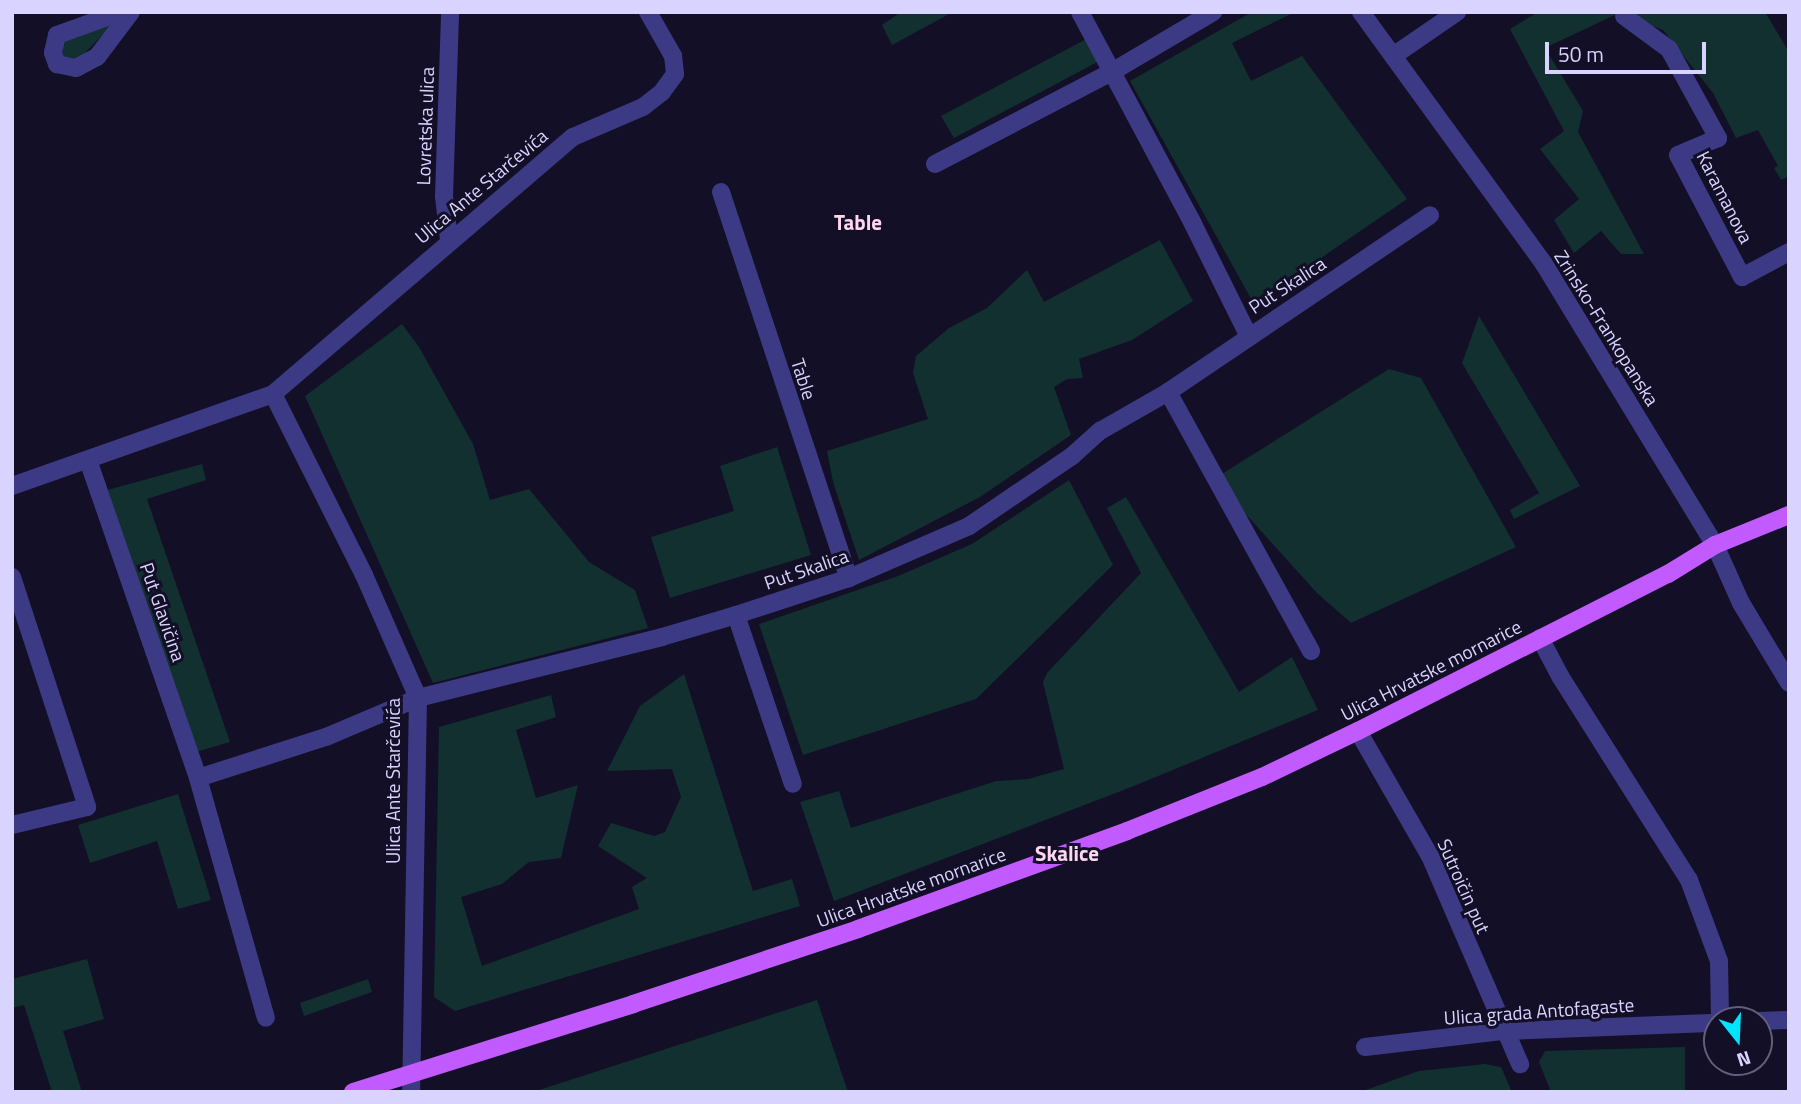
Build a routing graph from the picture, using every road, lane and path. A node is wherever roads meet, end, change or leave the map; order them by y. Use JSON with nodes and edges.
{"nodes":[{"id":1,"x":121,"y":12,"type":"edge"},
{"id":2,"x":131,"y":12,"type":"edge"},
{"id":3,"x":450,"y":12,"type":"edge"},
{"id":4,"x":648,"y":12,"type":"edge"},
{"id":5,"x":1080,"y":12,"type":"edge"},
{"id":6,"x":1213,"y":12,"type":"edge"},
{"id":7,"x":1361,"y":12,"type":"edge"},
{"id":8,"x":1457,"y":12,"type":"edge"},
{"id":9,"x":1624,"y":16,"type":"dead end"},
{"id":10,"x":1393,"y":56,"type":"junction"},
{"id":11,"x":1110,"y":73,"type":"junction"},
{"id":12,"x":935,"y":164,"type":"dead end"},
{"id":13,"x":721,"y":192,"type":"dead end"},
{"id":14,"x":1430,"y":215,"type":"dead end"},
{"id":15,"x":449,"y":240,"type":"junction"},
{"id":16,"x":1789,"y":252,"type":"edge"},
{"id":17,"x":1248,"y":335,"type":"junction"},
{"id":18,"x":1168,"y":391,"type":"junction"},
{"id":19,"x":274,"y":394,"type":"junction"},
{"id":20,"x":89,"y":460,"type":"junction"},
{"id":21,"x":12,"y":486,"type":"edge"},
{"id":22,"x":1789,"y":515,"type":"edge"},
{"id":23,"x":1715,"y":545,"type":"junction"},
{"id":24,"x":12,"y":577,"type":"edge"},
{"id":25,"x":849,"y":578,"type":"junction"},
{"id":26,"x":736,"y":615,"type":"junction"},
{"id":27,"x":1540,"y":638,"type":"junction"},
{"id":28,"x":1311,"y":652,"type":"dead end"},
{"id":29,"x":1789,"y":683,"type":"edge"},
{"id":30,"x":418,"y":698,"type":"junction"},
{"id":31,"x":1358,"y":731,"type":"junction"},
{"id":32,"x":198,"y":778,"type":"junction"},
{"id":33,"x":793,"y":784,"type":"dead end"},
{"id":34,"x":12,"y":825,"type":"edge"},
{"id":35,"x":1719,"y":1006,"type":"edge"},
{"id":36,"x":266,"y":1018,"type":"dead end"},
{"id":37,"x":1703,"y":1022,"type":"edge"},
{"id":38,"x":1504,"y":1031,"type":"junction"},
{"id":39,"x":1364,"y":1047,"type":"dead end"},
{"id":40,"x":1520,"y":1064,"type":"dead end"},
{"id":41,"x":411,"y":1073,"type":"junction"},
{"id":42,"x":353,"y":1092,"type":"edge"},
{"id":43,"x":411,"y":1092,"type":"edge"}],
"edges":[{"from":1,"to":2,"type":"street"},
{"from":3,"to":15,"type":"street","name":"Lovretska ulica"},
{"from":4,"to":15,"type":"street","name":"Ulica Ante Starčevića"},
{"from":5,"to":11,"type":"street"},
{"from":6,"to":11,"type":"street"},
{"from":7,"to":10,"type":"street","name":"Zrinsko-Frankopanska"},
{"from":8,"to":10,"type":"street"},
{"from":9,"to":16,"type":"street","name":"Karamanova"},
{"from":10,"to":23,"type":"street","name":"Zrinsko-Frankopanska"},
{"from":11,"to":12,"type":"street"},
{"from":11,"to":17,"type":"street"},
{"from":13,"to":25,"type":"street","name":"Table"},
{"from":14,"to":17,"type":"street","name":"Put Skalica"},
{"from":15,"to":19,"type":"street","name":"Ulica Ante Starčevića"},
{"from":17,"to":18,"type":"street","name":"Put Skalica"},
{"from":18,"to":25,"type":"street","name":"Put Skalica"},
{"from":18,"to":28,"type":"street"},
{"from":19,"to":20,"type":"street","name":"Ulica Ante Starčevića"},
{"from":19,"to":30,"type":"street","name":"Ulica Ante Starčevića"},
{"from":20,"to":21,"type":"street","name":"Ulica Ante Starčevića"},
{"from":20,"to":32,"type":"street","name":"Put Glavičina"},
{"from":22,"to":23,"type":"main road","name":"Ulica Hrvatske mornarice"},
{"from":23,"to":27,"type":"main road","name":"Ulica Hrvatske mornarice"},
{"from":23,"to":29,"type":"street","name":"Zrinsko-Frankopanska"},
{"from":24,"to":34,"type":"street"},
{"from":25,"to":26,"type":"street","name":"Put Skalica"},
{"from":26,"to":30,"type":"street","name":"Put Skalica"},
{"from":26,"to":33,"type":"street"},
{"from":27,"to":31,"type":"main road","name":"Ulica Hrvatske mornarice"},
{"from":27,"to":35,"type":"street","name":"Ulica Hrvatske mornarice"},
{"from":30,"to":32,"type":"street"},
{"from":30,"to":41,"type":"street","name":"Ulica Ante Starčevića"},
{"from":31,"to":38,"type":"street","name":"Sutroičin put"},
{"from":31,"to":41,"type":"main road","name":"Ulica Hrvatske mornarice"},
{"from":32,"to":36,"type":"street","name":"Put Glavičina"},
{"from":37,"to":38,"type":"street","name":"Ulica grada Antofagaste"},
{"from":38,"to":39,"type":"street","name":"Ulica grada Antofagaste"},
{"from":38,"to":40,"type":"street","name":"Sutroičin put"},
{"from":41,"to":42,"type":"main road","name":"Ulica Hrvatske mornarice"},
{"from":41,"to":43,"type":"street"}]}
